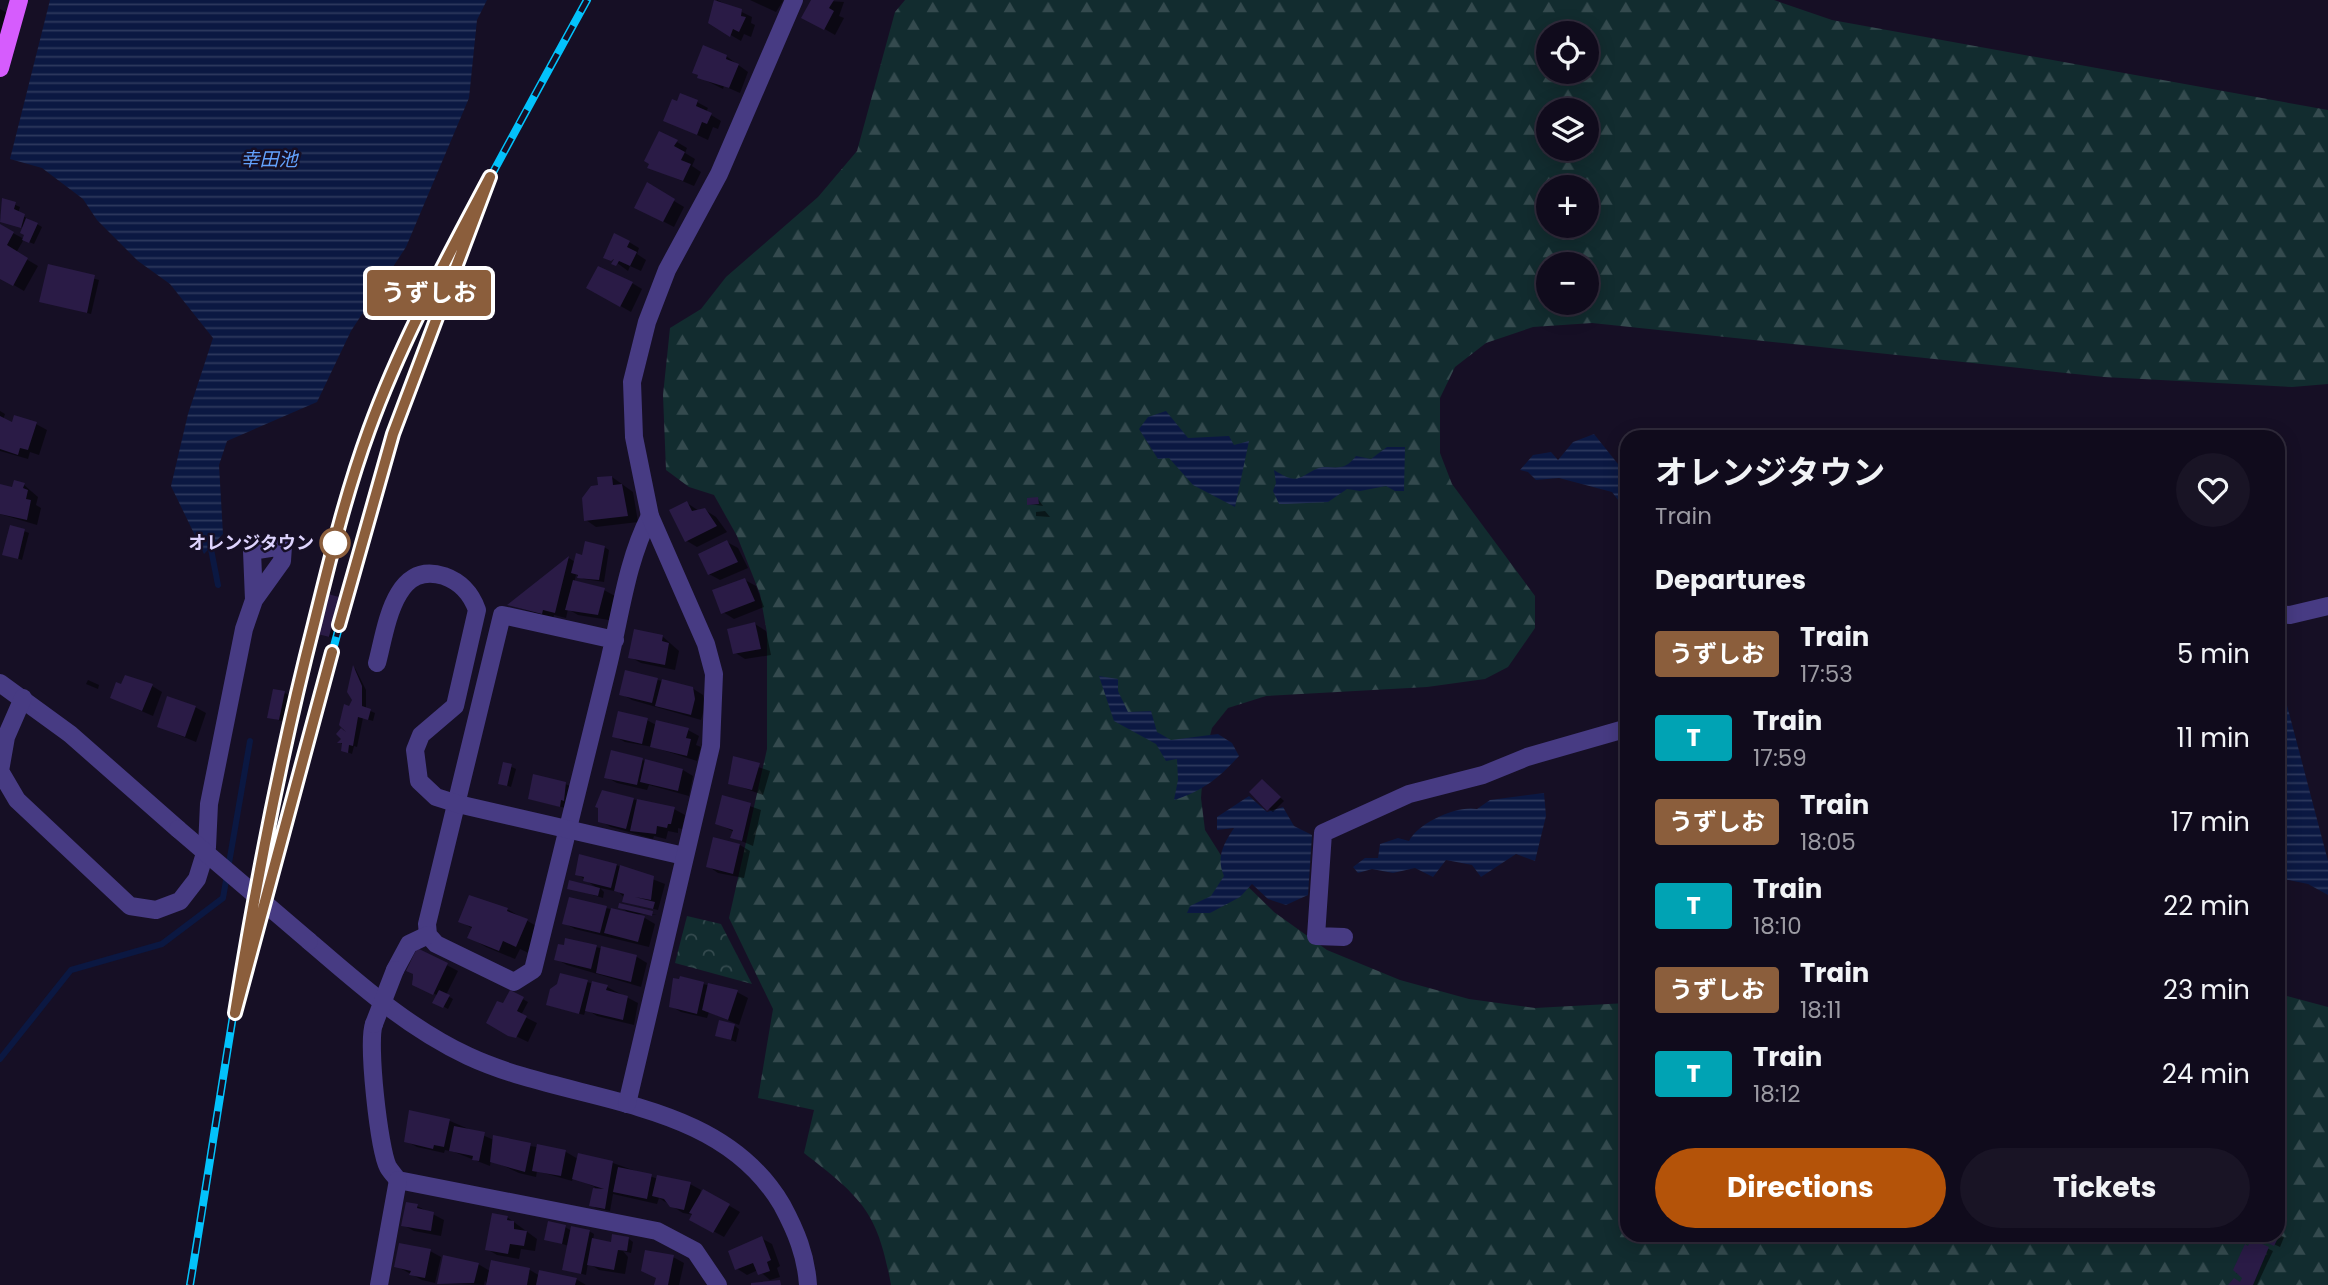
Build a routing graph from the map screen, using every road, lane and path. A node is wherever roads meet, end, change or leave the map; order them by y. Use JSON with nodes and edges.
{"nodes":[{"id":1,"x":19,"y":0,"type":"edge"},
{"id":2,"x":793,"y":0,"type":"edge"},
{"id":3,"x":0,"y":68,"type":"edge"},
{"id":4,"x":650,"y":516,"type":"junction"},
{"id":5,"x":254,"y":600,"type":"dead end"},
{"id":6,"x":2328,"y":606,"type":"edge"},
{"id":7,"x":2285,"y":615,"type":"edge"},
{"id":8,"x":615,"y":640,"type":"junction"},
{"id":9,"x":377,"y":663,"type":"dead end"},
{"id":10,"x":0,"y":683,"type":"edge"},
{"id":11,"x":23,"y":698,"type":"junction"},
{"id":12,"x":1620,"y":730,"type":"edge"},
{"id":13,"x":458,"y":804,"type":"junction"},
{"id":14,"x":568,"y":831,"type":"junction"},
{"id":15,"x":684,"y":856,"type":"junction"},
{"id":16,"x":428,"y":935,"type":"junction"},
{"id":17,"x":1344,"y":937,"type":"dead end"},
{"id":18,"x":627,"y":1104,"type":"junction"},
{"id":19,"x":398,"y":1180,"type":"junction"},
{"id":20,"x":379,"y":1285,"type":"edge"},
{"id":21,"x":718,"y":1285,"type":"edge"},
{"id":22,"x":807,"y":1285,"type":"edge"}],
"edges":[{"from":1,"to":3,"type":"main road"},
{"from":2,"to":4,"type":"street"},
{"from":4,"to":8,"type":"street"},
{"from":4,"to":15,"type":"street"},
{"from":5,"to":11,"type":"street"},
{"from":6,"to":7,"type":"street"},
{"from":8,"to":13,"type":"street"},
{"from":8,"to":14,"type":"street"},
{"from":9,"to":13,"type":"street"},
{"from":10,"to":11,"type":"street"},
{"from":11,"to":18,"type":"street","bridge":true},
{"from":12,"to":17,"type":"street"},
{"from":13,"to":14,"type":"street"},
{"from":13,"to":16,"type":"street"},
{"from":14,"to":15,"type":"street"},
{"from":14,"to":16,"type":"street"},
{"from":15,"to":18,"type":"street"},
{"from":16,"to":19,"type":"street","bridge":true},
{"from":18,"to":22,"type":"street"},
{"from":19,"to":20,"type":"street"},
{"from":19,"to":21,"type":"street"}]}
